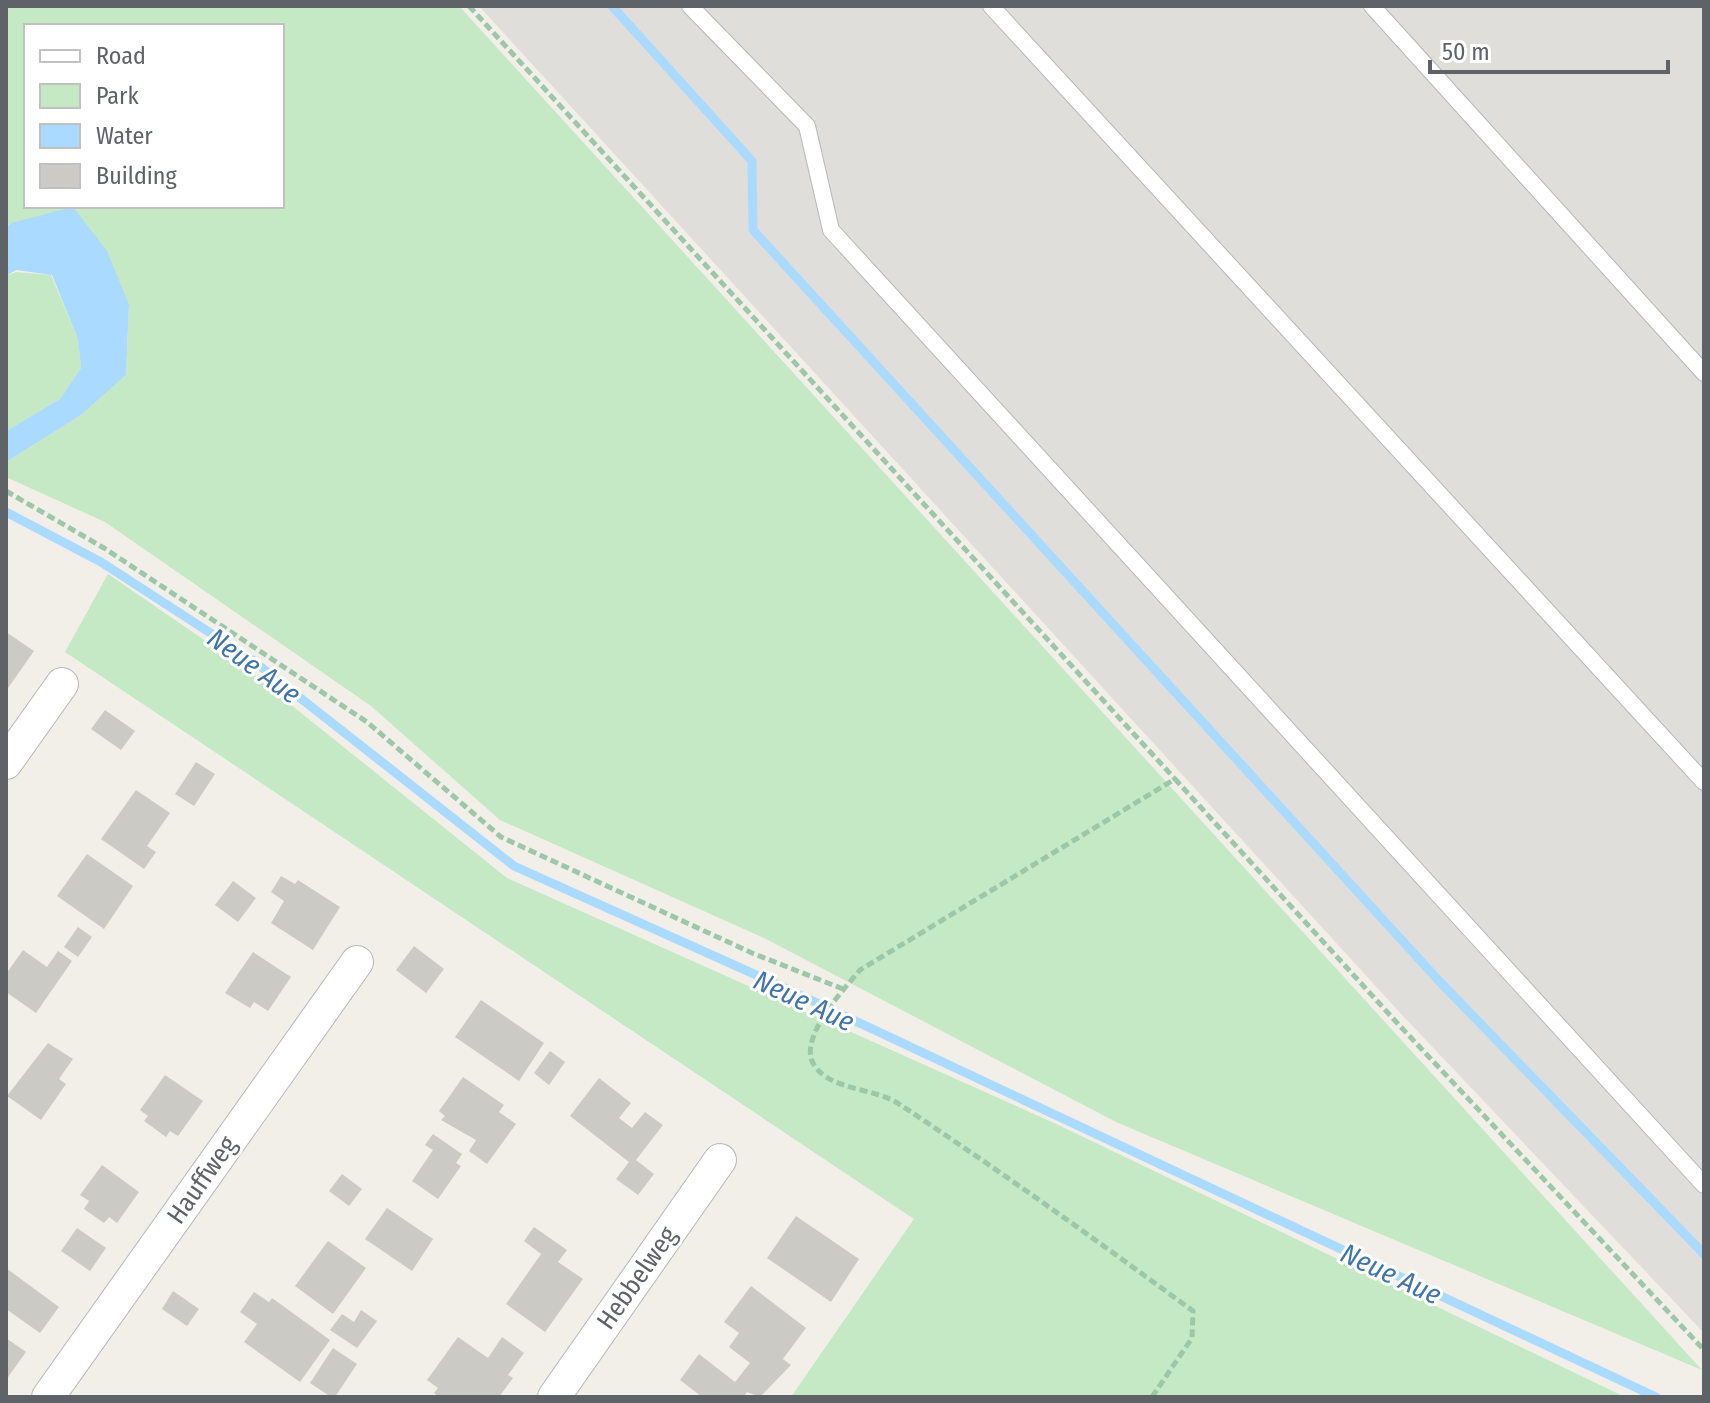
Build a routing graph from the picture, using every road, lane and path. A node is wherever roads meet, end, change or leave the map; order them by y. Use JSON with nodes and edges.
{"nodes":[{"id":1,"x":469,"y":6,"type":"edge"},
{"id":2,"x":690,"y":6,"type":"edge"},
{"id":3,"x":991,"y":6,"type":"edge"},
{"id":4,"x":1372,"y":6,"type":"edge"},
{"id":5,"x":1704,"y":373,"type":"edge"},
{"id":6,"x":6,"y":491,"type":"edge"},
{"id":7,"x":62,"y":684,"type":"dead end"},
{"id":8,"x":6,"y":763,"type":"edge"},
{"id":9,"x":1175,"y":779,"type":"junction"},
{"id":10,"x":1704,"y":782,"type":"edge"},
{"id":11,"x":357,"y":962,"type":"dead end"},
{"id":12,"x":843,"y":989,"type":"junction"},
{"id":13,"x":720,"y":1160,"type":"dead end"},
{"id":14,"x":1704,"y":1185,"type":"edge"},
{"id":15,"x":1704,"y":1350,"type":"edge"},
{"id":16,"x":48,"y":1397,"type":"edge"},
{"id":17,"x":554,"y":1397,"type":"edge"},
{"id":18,"x":1152,"y":1397,"type":"edge"}],
"edges":[{"from":1,"to":9,"type":"path"},
{"from":2,"to":14,"type":"lane"},
{"from":3,"to":10,"type":"lane"},
{"from":4,"to":5,"type":"lane"},
{"from":6,"to":12,"type":"path"},
{"from":7,"to":8,"type":"street"},
{"from":9,"to":12,"type":"path"},
{"from":9,"to":15,"type":"path"},
{"from":11,"to":16,"type":"street","name":"Hauffweg"},
{"from":12,"to":18,"type":"path"},
{"from":13,"to":17,"type":"street","name":"Hebbelweg"}]}
